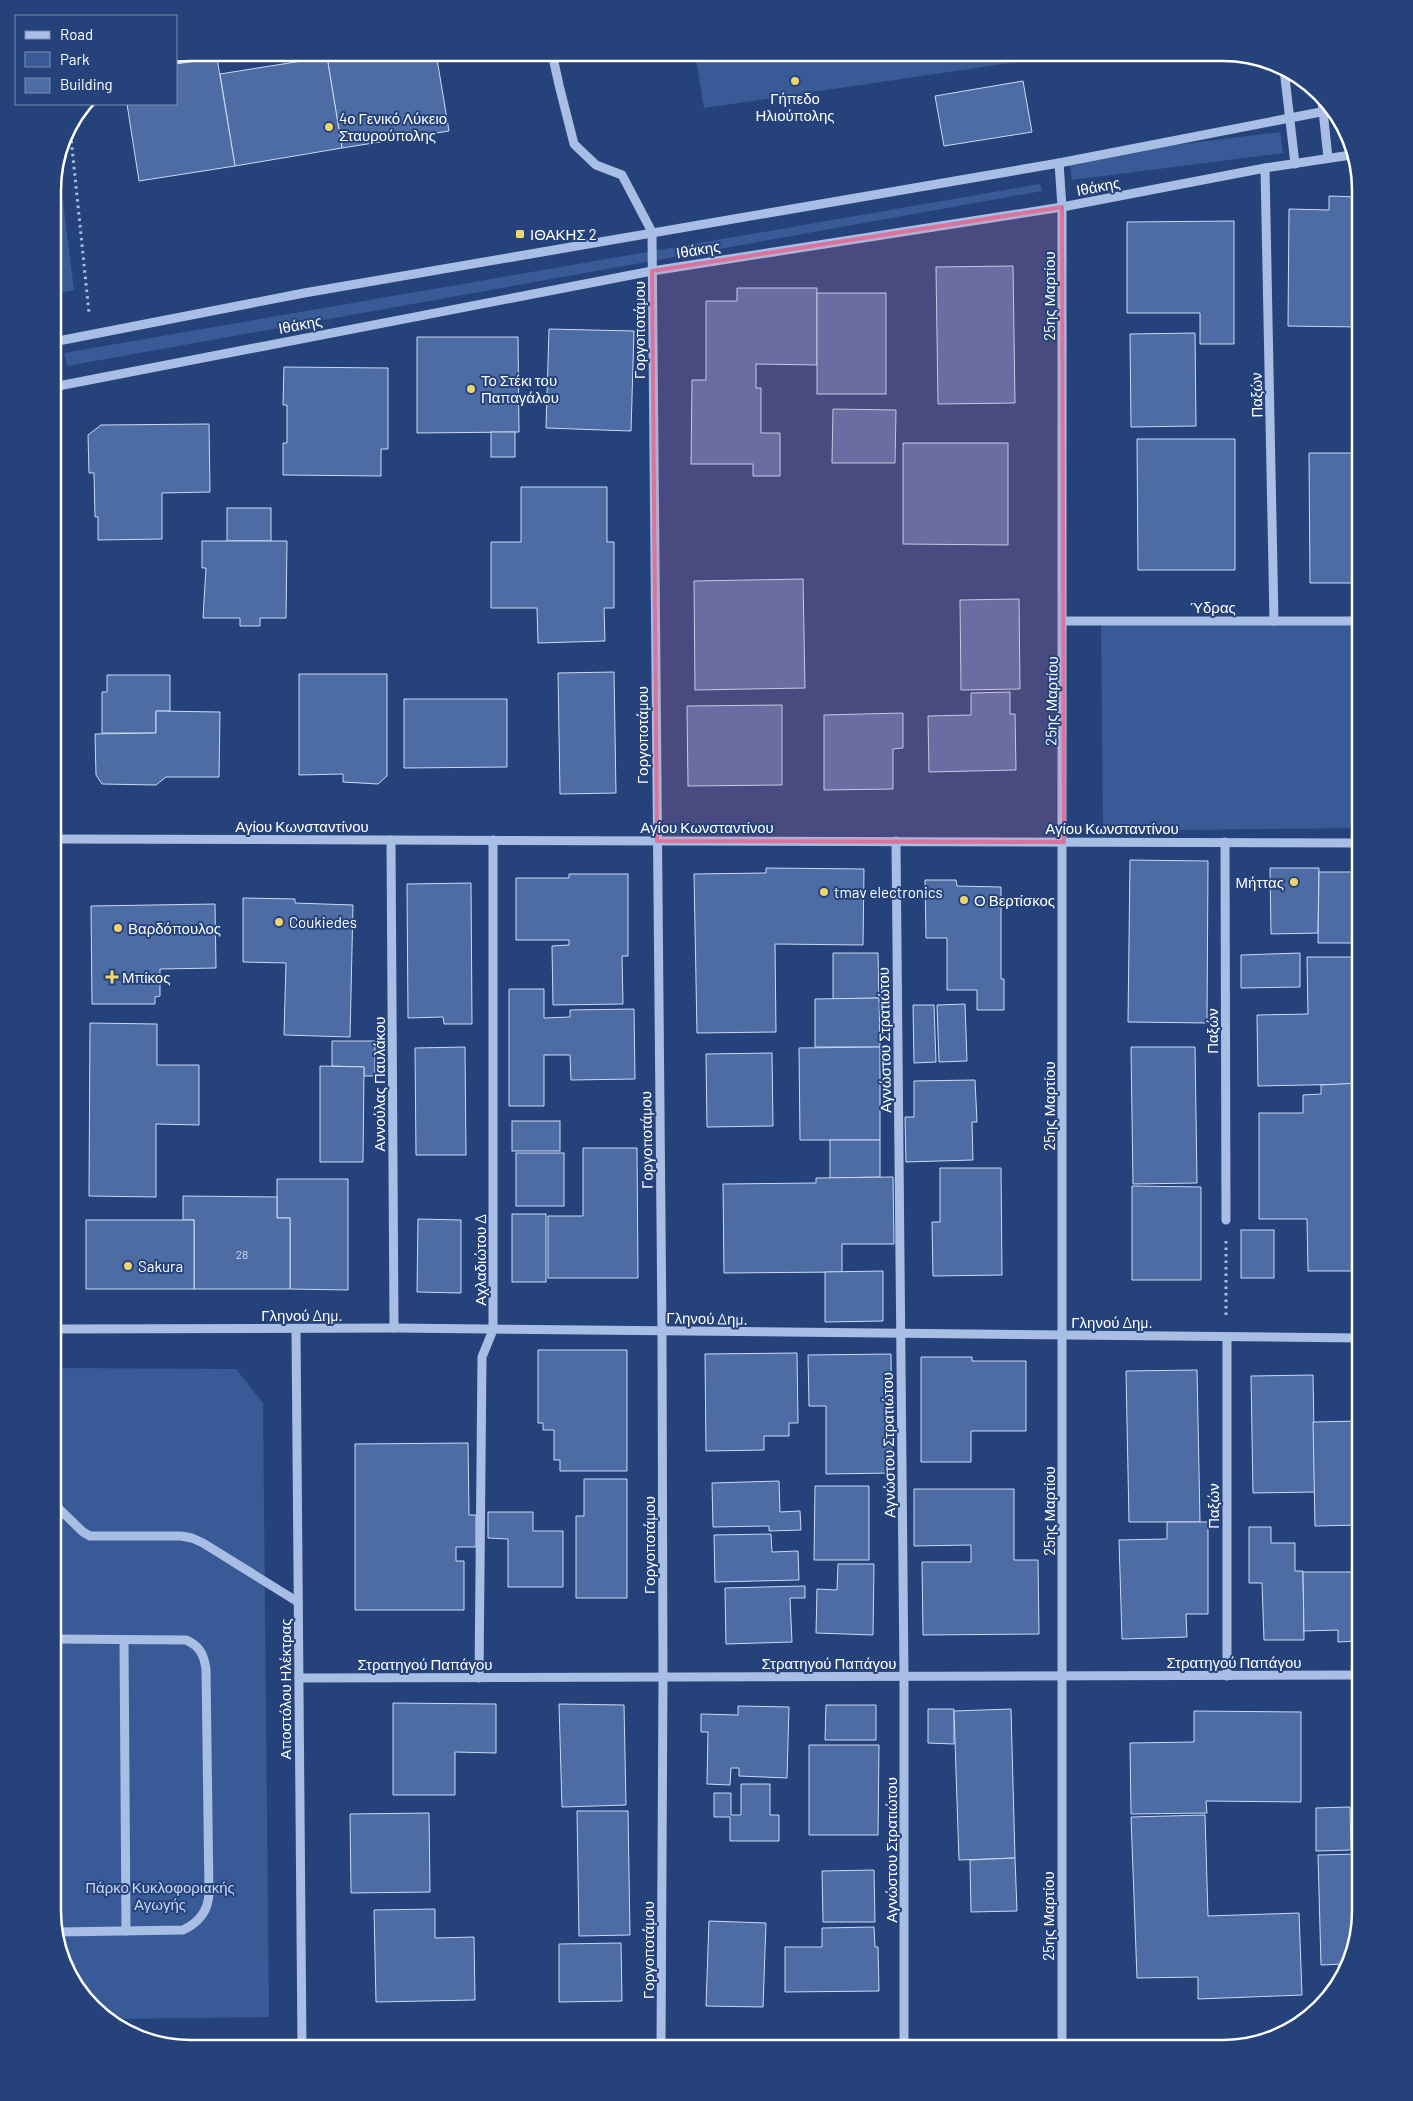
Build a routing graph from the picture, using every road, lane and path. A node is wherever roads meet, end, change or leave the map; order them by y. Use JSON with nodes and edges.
{"nodes":[{"id":1,"x":554,"y":61,"type":"edge"},
{"id":2,"x":1285,"y":78,"type":"edge"},
{"id":3,"x":1325,"y":112,"type":"edge"},
{"id":4,"x":1327,"y":115,"type":"edge"},
{"id":5,"x":1289,"y":119,"type":"junction"},
{"id":6,"x":71,"y":140,"type":"edge"},
{"id":7,"x":1347,"y":156,"type":"edge"},
{"id":8,"x":1328,"y":158,"type":"junction"},
{"id":9,"x":1059,"y":163,"type":"junction"},
{"id":10,"x":1295,"y":164,"type":"junction"},
{"id":11,"x":1265,"y":168,"type":"junction"},
{"id":12,"x":1062,"y":207,"type":"junction"},
{"id":13,"x":652,"y":232,"type":"junction"},
{"id":14,"x":652,"y":270,"type":"junction"},
{"id":15,"x":91,"y":334,"type":"junction"},
{"id":16,"x":62,"y":340,"type":"edge"},
{"id":17,"x":62,"y":385,"type":"edge"},
{"id":18,"x":1066,"y":621,"type":"junction"},
{"id":19,"x":1274,"y":621,"type":"junction"},
{"id":20,"x":1352,"y":621,"type":"edge"},
{"id":21,"x":62,"y":839,"type":"edge"},
{"id":22,"x":391,"y":840,"type":"junction"},
{"id":23,"x":493,"y":840,"type":"junction"},
{"id":24,"x":657,"y":841,"type":"junction"},
{"id":25,"x":896,"y":841,"type":"junction"},
{"id":26,"x":1064,"y":842,"type":"junction"},
{"id":27,"x":1225,"y":842,"type":"junction"},
{"id":28,"x":1352,"y":843,"type":"edge"},
{"id":29,"x":1226,"y":1220,"type":"joint"},
{"id":30,"x":394,"y":1328,"type":"junction"},
{"id":31,"x":61,"y":1329,"type":"edge"},
{"id":32,"x":296,"y":1329,"type":"junction"},
{"id":33,"x":493,"y":1330,"type":"junction"},
{"id":34,"x":662,"y":1332,"type":"junction"},
{"id":35,"x":901,"y":1334,"type":"junction"},
{"id":36,"x":1063,"y":1336,"type":"junction"},
{"id":37,"x":1227,"y":1337,"type":"junction"},
{"id":38,"x":1352,"y":1338,"type":"edge"},
{"id":39,"x":61,"y":1511,"type":"edge"},
{"id":40,"x":298,"y":1602,"type":"junction"},
{"id":41,"x":61,"y":1639,"type":"edge"},
{"id":42,"x":124,"y":1640,"type":"junction"},
{"id":43,"x":1352,"y":1675,"type":"edge"},
{"id":44,"x":1062,"y":1676,"type":"junction"},
{"id":45,"x":1227,"y":1676,"type":"junction"},
{"id":46,"x":904,"y":1677,"type":"junction"},
{"id":47,"x":298,"y":1678,"type":"junction"},
{"id":48,"x":479,"y":1678,"type":"junction"},
{"id":49,"x":663,"y":1678,"type":"junction"},
{"id":50,"x":126,"y":1931,"type":"junction"},
{"id":51,"x":63,"y":1932,"type":"edge"},
{"id":52,"x":302,"y":2039,"type":"edge"},
{"id":53,"x":661,"y":2039,"type":"edge"},
{"id":54,"x":904,"y":2040,"type":"edge"},
{"id":55,"x":1062,"y":2040,"type":"edge"}],
"edges":[{"from":1,"to":13,"type":"street"},
{"from":2,"to":5,"type":"street"},
{"from":3,"to":5,"type":"street","name":"Ιθάκης"},
{"from":4,"to":8,"type":"street"},
{"from":5,"to":9,"type":"street","name":"Ιθάκης"},
{"from":5,"to":10,"type":"street"},
{"from":6,"to":15,"type":"path"},
{"from":7,"to":8,"type":"street","name":"Ιθάκης"},
{"from":8,"to":10,"type":"street","name":"Ιθάκης"},
{"from":9,"to":12,"type":"street","name":"25ης Μαρτίου"},
{"from":9,"to":13,"type":"street","name":"Ιθάκης"},
{"from":10,"to":11,"type":"street","name":"Ιθάκης"},
{"from":11,"to":12,"type":"street","name":"Ιθάκης"},
{"from":11,"to":19,"type":"street","name":"Παξών"},
{"from":12,"to":14,"type":"street","name":"Ιθάκης"},
{"from":12,"to":18,"type":"street","name":"25ης Μαρτίου"},
{"from":13,"to":14,"type":"street","name":"Γοργοποτάμου"},
{"from":13,"to":15,"type":"street","name":"Ιθάκης"},
{"from":14,"to":17,"type":"street","name":"Ιθάκης"},
{"from":14,"to":24,"type":"street","name":"Γοργοποτάμου"},
{"from":15,"to":16,"type":"street","name":"Ιθάκης"},
{"from":18,"to":19,"type":"street","name":"Ύδρας"},
{"from":18,"to":26,"type":"street","name":"25ης Μαρτίου"},
{"from":19,"to":20,"type":"street","name":"Ύδρας"},
{"from":21,"to":22,"type":"street","name":"Αγίου Κωνσταντίνου"},
{"from":22,"to":23,"type":"street","name":"Αγίου Κωνσταντίνου"},
{"from":22,"to":30,"type":"street","name":"Αννούλας Παυλάκου"},
{"from":23,"to":24,"type":"street","name":"Αγίου Κωνσταντίνου"},
{"from":23,"to":33,"type":"street","name":"Αχλαδιώτου Δ"},
{"from":24,"to":25,"type":"street","name":"Αγίου Κωνσταντίνου"},
{"from":24,"to":34,"type":"street","name":"Γοργοποτάμου"},
{"from":25,"to":26,"type":"street","name":"Αγίου Κωνσταντίνου"},
{"from":25,"to":35,"type":"street","name":"Αγνώστου Στρατιώτου"},
{"from":26,"to":27,"type":"street","name":"Αγίου Κωνσταντίνου"},
{"from":26,"to":36,"type":"street","name":"25ης Μαρτίου"},
{"from":27,"to":28,"type":"street","name":"Αγίου Κωνσταντίνου"},
{"from":27,"to":29,"type":"street","name":"Παξών"},
{"from":29,"to":37,"type":"path"},
{"from":30,"to":32,"type":"street","name":"Γληνού Δημ."},
{"from":30,"to":33,"type":"street","name":"Γληνού Δημ."},
{"from":31,"to":32,"type":"street","name":"Γληνού Δημ."},
{"from":32,"to":40,"type":"street","name":"Αποστόλου Ηλέκτρας"},
{"from":33,"to":34,"type":"street","name":"Γληνού Δημ."},
{"from":33,"to":48,"type":"street","name":"Αχλαδιώτου Δ"},
{"from":34,"to":35,"type":"street","name":"Γληνού Δημ."},
{"from":34,"to":49,"type":"street","name":"Γοργοποτάμου"},
{"from":35,"to":36,"type":"street","name":"Γληνού Δημ."},
{"from":35,"to":46,"type":"street","name":"Αγνώστου Στρατιώτου"},
{"from":36,"to":37,"type":"street","name":"Γληνού Δημ."},
{"from":36,"to":44,"type":"street","name":"25ης Μαρτίου"},
{"from":37,"to":38,"type":"street","name":"Γληνού Δημ."},
{"from":37,"to":45,"type":"street","name":"Παξών"},
{"from":39,"to":40,"type":"street"},
{"from":40,"to":47,"type":"street","name":"Αποστόλου Ηλέκτρας"},
{"from":41,"to":42,"type":"street"},
{"from":42,"to":50,"type":"street"},
{"from":42,"to":50,"type":"street"},
{"from":43,"to":45,"type":"street","name":"Στρατηγού Παπάγου"},
{"from":44,"to":45,"type":"street","name":"Στρατηγού Παπάγου"},
{"from":44,"to":46,"type":"street","name":"Στρατηγού Παπάγου"},
{"from":44,"to":55,"type":"street","name":"25ης Μαρτίου"},
{"from":46,"to":49,"type":"street","name":"Στρατηγού Παπάγου"},
{"from":46,"to":54,"type":"street","name":"Αγνώστου Στρατιώτου"},
{"from":47,"to":48,"type":"street","name":"Στρατηγού Παπάγου"},
{"from":47,"to":52,"type":"street","name":"Αποστόλου Ηλέκτρας"},
{"from":48,"to":49,"type":"street","name":"Στρατηγού Παπάγου"},
{"from":49,"to":53,"type":"street","name":"Γοργοποτάμου"},
{"from":50,"to":51,"type":"street"}]}
